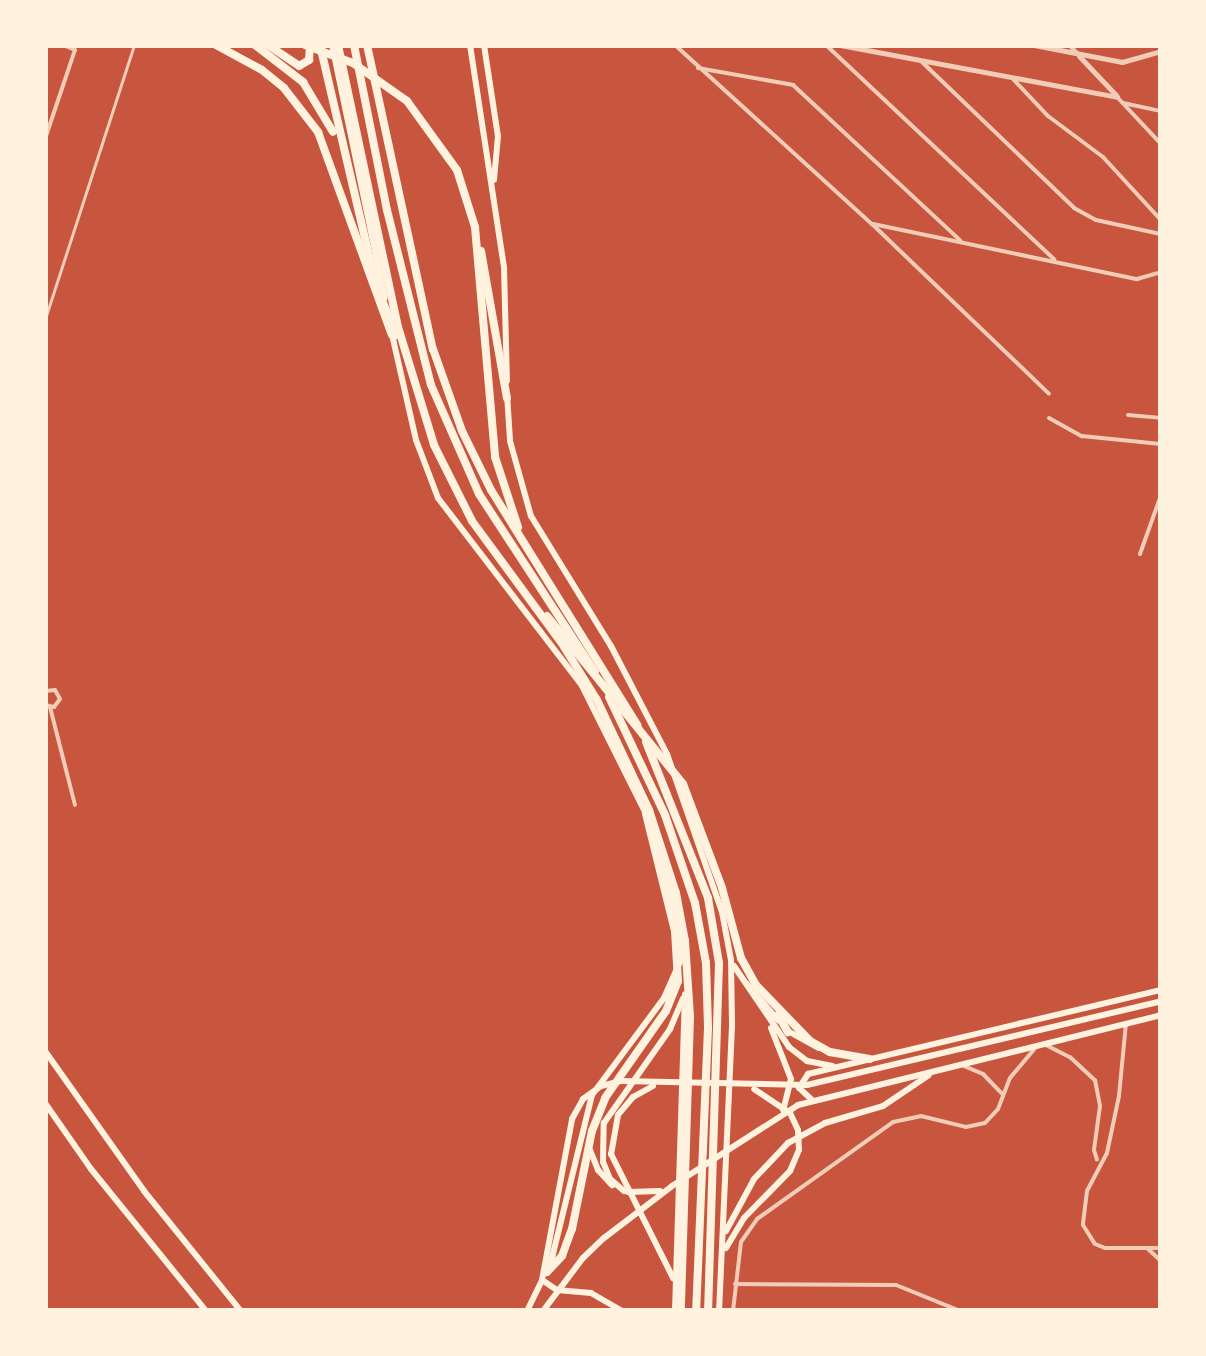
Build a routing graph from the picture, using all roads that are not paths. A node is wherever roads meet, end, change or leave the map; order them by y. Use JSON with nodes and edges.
{"nodes":[{"id":1,"x":64,"y":45,"type":"edge"},
{"id":2,"x":134,"y":45,"type":"edge"},
{"id":3,"x":216,"y":45,"type":"edge"},
{"id":4,"x":256,"y":45,"type":"edge"},
{"id":5,"x":313,"y":45,"type":"edge"},
{"id":6,"x":335,"y":45,"type":"edge"},
{"id":7,"x":354,"y":45,"type":"edge"},
{"id":8,"x":368,"y":45,"type":"edge"},
{"id":9,"x":470,"y":45,"type":"edge"},
{"id":10,"x":484,"y":45,"type":"edge"},
{"id":11,"x":675,"y":45,"type":"edge"},
{"id":12,"x":826,"y":45,"type":"edge"},
{"id":13,"x":840,"y":45,"type":"edge"},
{"id":14,"x":896,"y":45,"type":"edge"},
{"id":15,"x":1034,"y":45,"type":"edge"},
{"id":16,"x":1068,"y":45,"type":"edge"},
{"id":17,"x":1147,"y":45,"type":"edge"},
{"id":18,"x":267,"y":48,"type":"edge"},
{"id":19,"x":1158,"y":52,"type":"edge"},
{"id":20,"x":1077,"y":54,"type":"junction"},
{"id":21,"x":888,"y":55,"type":"junction"},
{"id":22,"x":922,"y":62,"type":"junction"},
{"id":23,"x":698,"y":68,"type":"junction"},
{"id":24,"x":1013,"y":80,"type":"junction"},
{"id":25,"x":1117,"y":97,"type":"junction"},
{"id":26,"x":1123,"y":104,"type":"junction"},
{"id":27,"x":1161,"y":111,"type":"edge"},
{"id":28,"x":45,"y":139,"type":"edge"},
{"id":29,"x":1161,"y":144,"type":"edge"},
{"id":30,"x":341,"y":150,"type":"junction"},
{"id":31,"x":492,"y":186,"type":"junction"},
{"id":32,"x":1161,"y":220,"type":"edge"},
{"id":33,"x":872,"y":224,"type":"junction"},
{"id":34,"x":475,"y":227,"type":"junction"},
{"id":35,"x":1161,"y":234,"type":"edge"},
{"id":36,"x":961,"y":241,"type":"junction"},
{"id":37,"x":1054,"y":259,"type":"junction"},
{"id":38,"x":1159,"y":276,"type":"edge"},
{"id":39,"x":45,"y":319,"type":"edge"},
{"id":40,"x":392,"y":335,"type":"junction"},
{"id":41,"x":404,"y":350,"type":"junction"},
{"id":42,"x":1049,"y":394,"type":"dead end"},
{"id":43,"x":508,"y":398,"type":"junction"},
{"id":44,"x":1128,"y":415,"type":"dead end"},
{"id":45,"x":1049,"y":418,"type":"dead end"},
{"id":46,"x":1161,"y":418,"type":"edge"},
{"id":47,"x":1161,"y":444,"type":"edge"},
{"id":48,"x":1161,"y":495,"type":"edge"},
{"id":49,"x":522,"y":540,"type":"junction"},
{"id":50,"x":1140,"y":554,"type":"dead end"},
{"id":51,"x":525,"y":596,"type":"junction"},
{"id":52,"x":45,"y":692,"type":"edge"},
{"id":53,"x":48,"y":706,"type":"edge"},
{"id":54,"x":635,"y":776,"type":"junction"},
{"id":55,"x":75,"y":806,"type":"dead end"},
{"id":56,"x":683,"y":955,"type":"junction"},
{"id":57,"x":731,"y":960,"type":"junction"},
{"id":58,"x":736,"y":972,"type":"junction"},
{"id":59,"x":1161,"y":990,"type":"edge"},
{"id":60,"x":686,"y":993,"type":"junction"},
{"id":61,"x":1161,"y":1001,"type":"edge"},
{"id":62,"x":773,"y":1006,"type":"junction"},
{"id":63,"x":1161,"y":1015,"type":"edge"},
{"id":64,"x":770,"y":1022,"type":"junction"},
{"id":65,"x":1126,"y":1024,"type":"junction"},
{"id":66,"x":788,"y":1032,"type":"junction"},
{"id":67,"x":1040,"y":1045,"type":"junction"},
{"id":68,"x":824,"y":1049,"type":"junction"},
{"id":69,"x":45,"y":1051,"type":"edge"},
{"id":70,"x":868,"y":1059,"type":"junction"},
{"id":71,"x":960,"y":1064,"type":"junction"},
{"id":72,"x":842,"y":1065,"type":"junction"},
{"id":73,"x":934,"y":1071,"type":"junction"},
{"id":74,"x":662,"y":1084,"type":"junction"},
{"id":75,"x":744,"y":1086,"type":"junction"},
{"id":76,"x":1002,"y":1094,"type":"junction"},
{"id":77,"x":814,"y":1098,"type":"junction"},
{"id":78,"x":45,"y":1103,"type":"edge"},
{"id":79,"x":772,"y":1121,"type":"junction"},
{"id":80,"x":590,"y":1148,"type":"junction"},
{"id":81,"x":1098,"y":1163,"type":"junction"},
{"id":82,"x":672,"y":1186,"type":"junction"},
{"id":83,"x":624,"y":1191,"type":"junction"},
{"id":84,"x":724,"y":1238,"type":"junction"},
{"id":85,"x":1147,"y":1248,"type":"junction"},
{"id":86,"x":1161,"y":1248,"type":"edge"},
{"id":87,"x":722,"y":1259,"type":"junction"},
{"id":88,"x":1161,"y":1261,"type":"edge"},
{"id":89,"x":544,"y":1276,"type":"junction"},
{"id":90,"x":734,"y":1284,"type":"junction"},
{"id":91,"x":557,"y":1290,"type":"junction"},
{"id":92,"x":676,"y":1294,"type":"junction"},
{"id":93,"x":206,"y":1311,"type":"edge"},
{"id":94,"x":242,"y":1311,"type":"edge"},
{"id":95,"x":526,"y":1311,"type":"edge"},
{"id":96,"x":544,"y":1311,"type":"edge"},
{"id":97,"x":622,"y":1311,"type":"edge"},
{"id":98,"x":678,"y":1311,"type":"edge"},
{"id":99,"x":696,"y":1311,"type":"edge"},
{"id":100,"x":708,"y":1311,"type":"edge"},
{"id":101,"x":720,"y":1311,"type":"edge"},
{"id":102,"x":733,"y":1311,"type":"edge"},
{"id":103,"x":960,"y":1311,"type":"edge"}],
"edges":[{"from":1,"to":28,"type":"street"},
{"from":2,"to":39,"type":"lane"},
{"from":3,"to":40,"type":"highway"},
{"from":4,"to":18,"type":"highway"},
{"from":5,"to":18,"type":"highway"},
{"from":5,"to":30,"type":"highway"},
{"from":5,"to":34,"type":"highway"},
{"from":6,"to":40,"type":"main road"},
{"from":6,"to":41,"type":"highway"},
{"from":7,"to":99,"type":"highway"},
{"from":8,"to":49,"type":"highway"},
{"from":9,"to":31,"type":"main road"},
{"from":10,"to":31,"type":"main road"},
{"from":11,"to":23,"type":"street"},
{"from":12,"to":37,"type":"street"},
{"from":13,"to":21,"type":"street"},
{"from":14,"to":21,"type":"street"},
{"from":15,"to":20,"type":"street"},
{"from":16,"to":20,"type":"street"},
{"from":17,"to":19,"type":"street"},
{"from":18,"to":30,"type":"highway"},
{"from":19,"to":20,"type":"street"},
{"from":20,"to":25,"type":"street"},
{"from":21,"to":22,"type":"street"},
{"from":22,"to":24,"type":"street"},
{"from":22,"to":35,"type":"street"},
{"from":23,"to":33,"type":"street"},
{"from":23,"to":36,"type":"street"},
{"from":24,"to":25,"type":"street"},
{"from":24,"to":32,"type":"street"},
{"from":25,"to":26,"type":"street"},
{"from":26,"to":27,"type":"street"},
{"from":26,"to":29,"type":"street"},
{"from":30,"to":41,"type":"highway"},
{"from":31,"to":43,"type":"main road"},
{"from":33,"to":36,"type":"street"},
{"from":33,"to":42,"type":"street"},
{"from":34,"to":43,"type":"highway"},
{"from":34,"to":49,"type":"highway"},
{"from":36,"to":37,"type":"street"},
{"from":37,"to":38,"type":"street"},
{"from":40,"to":56,"type":"main road"},
{"from":41,"to":51,"type":"highway"},
{"from":43,"to":57,"type":"main road"},
{"from":44,"to":46,"type":"street"},
{"from":45,"to":47,"type":"street"},
{"from":48,"to":50,"type":"street"},
{"from":49,"to":100,"type":"highway"},
{"from":51,"to":54,"type":"highway"},
{"from":51,"to":62,"type":"highway"},
{"from":52,"to":53,"type":"street"},
{"from":53,"to":55,"type":"street"},
{"from":54,"to":80,"type":"highway"},
{"from":54,"to":98,"type":"highway"},
{"from":56,"to":60,"type":"main road"},
{"from":56,"to":89,"type":"main road"},
{"from":57,"to":58,"type":"main road"},
{"from":57,"to":84,"type":"main road"},
{"from":58,"to":64,"type":"main road"},
{"from":58,"to":66,"type":"main road"},
{"from":59,"to":70,"type":"main road"},
{"from":60,"to":83,"type":"main road"},
{"from":60,"to":92,"type":"main road"},
{"from":61,"to":75,"type":"main road"},
{"from":62,"to":66,"type":"highway"},
{"from":62,"to":68,"type":"highway"},
{"from":63,"to":65,"type":"main road"},
{"from":64,"to":72,"type":"main road"},
{"from":64,"to":79,"type":"main road"},
{"from":65,"to":67,"type":"main road"},
{"from":65,"to":81,"type":"street"},
{"from":66,"to":68,"type":"main road"},
{"from":67,"to":71,"type":"main road"},
{"from":67,"to":76,"type":"street"},
{"from":67,"to":81,"type":"street"},
{"from":68,"to":70,"type":"highway"},
{"from":69,"to":94,"type":"main road"},
{"from":70,"to":72,"type":"main road"},
{"from":71,"to":73,"type":"main road"},
{"from":71,"to":76,"type":"street"},
{"from":72,"to":77,"type":"main road"},
{"from":73,"to":77,"type":"main road"},
{"from":73,"to":84,"type":"main road"},
{"from":74,"to":75,"type":"main road"},
{"from":74,"to":89,"type":"main road"},
{"from":74,"to":92,"type":"main road"},
{"from":75,"to":87,"type":"main road"},
{"from":76,"to":90,"type":"street"},
{"from":77,"to":79,"type":"main road"},
{"from":78,"to":93,"type":"main road"},
{"from":79,"to":82,"type":"main road"},
{"from":80,"to":83,"type":"main road"},
{"from":80,"to":89,"type":"highway"},
{"from":81,"to":85,"type":"street"},
{"from":82,"to":83,"type":"main road"},
{"from":82,"to":91,"type":"main road"},
{"from":84,"to":87,"type":"main road"},
{"from":85,"to":86,"type":"street"},
{"from":85,"to":88,"type":"street"},
{"from":87,"to":101,"type":"main road"},
{"from":89,"to":91,"type":"main road"},
{"from":89,"to":95,"type":"main road"},
{"from":90,"to":102,"type":"street"},
{"from":90,"to":103,"type":"street"},
{"from":91,"to":96,"type":"main road"},
{"from":91,"to":97,"type":"main road"},
{"from":92,"to":98,"type":"main road"}]}
